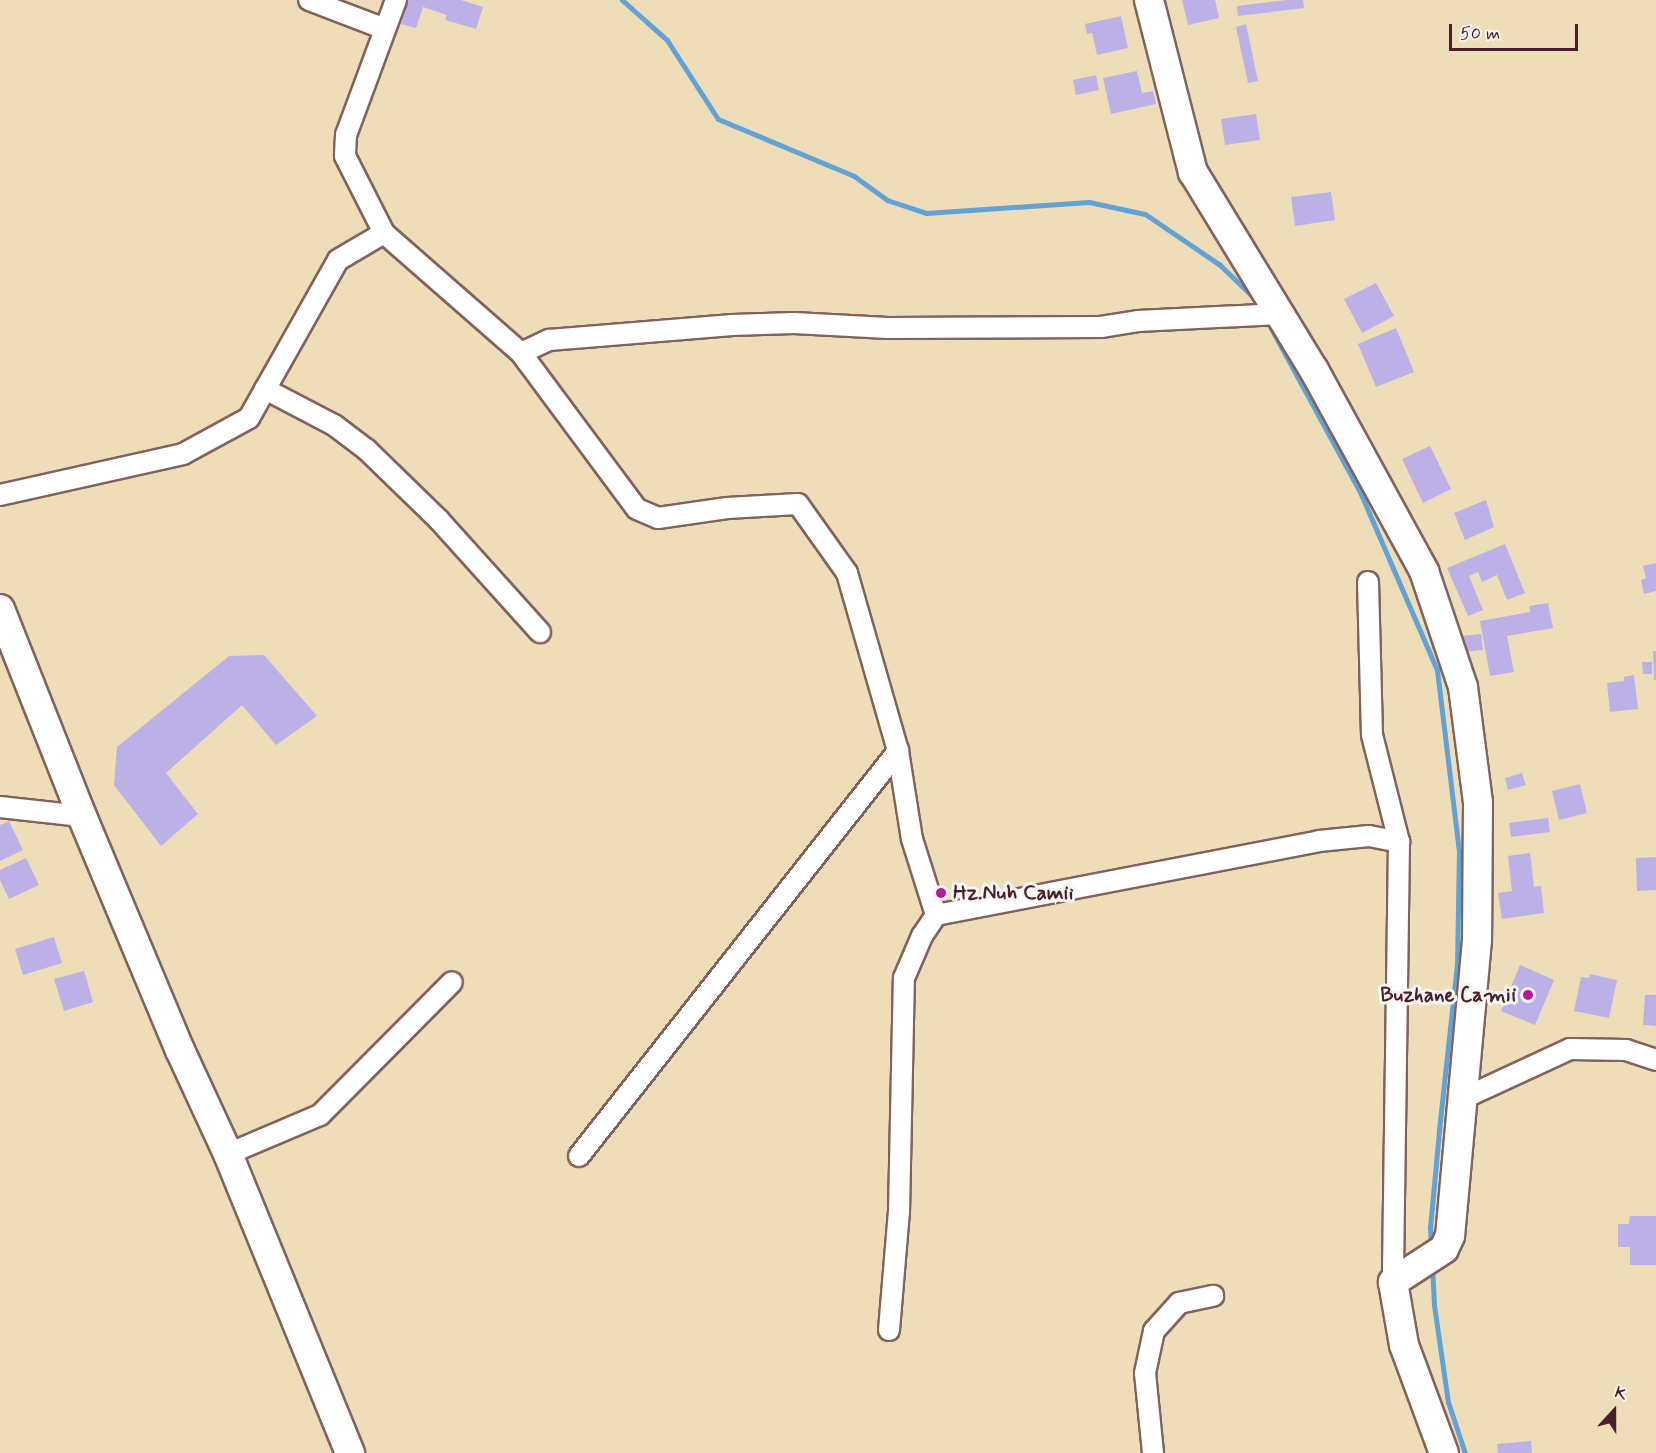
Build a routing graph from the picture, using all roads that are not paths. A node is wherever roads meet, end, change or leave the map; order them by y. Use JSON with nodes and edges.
{"nodes":[{"id":1,"x":309,"y":0,"type":"edge"},
{"id":2,"x":396,"y":0,"type":"edge"},
{"id":3,"x":1149,"y":0,"type":"edge"},
{"id":4,"x":385,"y":28,"type":"junction"},
{"id":5,"x":384,"y":233,"type":"junction"},
{"id":6,"x":1280,"y":314,"type":"junction"},
{"id":7,"x":521,"y":353,"type":"junction"},
{"id":8,"x":266,"y":389,"type":"junction"},
{"id":9,"x":0,"y":495,"type":"edge"},
{"id":10,"x":1368,"y":582,"type":"dead end"},
{"id":11,"x":0,"y":609,"type":"edge"},
{"id":12,"x":540,"y":632,"type":"dead end"},
{"id":13,"x":898,"y":752,"type":"junction"},
{"id":14,"x":0,"y":807,"type":"edge"},
{"id":15,"x":82,"y":816,"type":"junction"},
{"id":16,"x":1399,"y":842,"type":"junction"},
{"id":17,"x":936,"y":915,"type":"junction"},
{"id":18,"x":452,"y":982,"type":"dead end"},
{"id":19,"x":1656,"y":1060,"type":"edge"},
{"id":20,"x":1464,"y":1098,"type":"junction"},
{"id":21,"x":228,"y":1154,"type":"junction"},
{"id":22,"x":579,"y":1156,"type":"dead end"},
{"id":23,"x":1393,"y":1282,"type":"junction"},
{"id":24,"x":1213,"y":1296,"type":"dead end"},
{"id":25,"x":889,"y":1330,"type":"dead end"},
{"id":26,"x":350,"y":1453,"type":"edge"},
{"id":27,"x":1153,"y":1453,"type":"edge"},
{"id":28,"x":1444,"y":1453,"type":"edge"}],
"edges":[{"from":1,"to":4,"type":"street"},
{"from":2,"to":4,"type":"street"},
{"from":3,"to":6,"type":"street"},
{"from":4,"to":5,"type":"street"},
{"from":5,"to":7,"type":"street"},
{"from":5,"to":8,"type":"street"},
{"from":6,"to":7,"type":"street"},
{"from":6,"to":20,"type":"street"},
{"from":7,"to":13,"type":"street"},
{"from":8,"to":9,"type":"street"},
{"from":8,"to":12,"type":"street"},
{"from":10,"to":16,"type":"street"},
{"from":11,"to":15,"type":"street"},
{"from":13,"to":17,"type":"street"},
{"from":13,"to":22,"type":"street"},
{"from":14,"to":15,"type":"street"},
{"from":15,"to":21,"type":"street"},
{"from":16,"to":17,"type":"street"},
{"from":16,"to":23,"type":"street"},
{"from":17,"to":25,"type":"street"},
{"from":18,"to":21,"type":"street"},
{"from":19,"to":20,"type":"street"},
{"from":20,"to":23,"type":"street"},
{"from":21,"to":26,"type":"street"},
{"from":23,"to":28,"type":"street"},
{"from":24,"to":27,"type":"street"}]}
